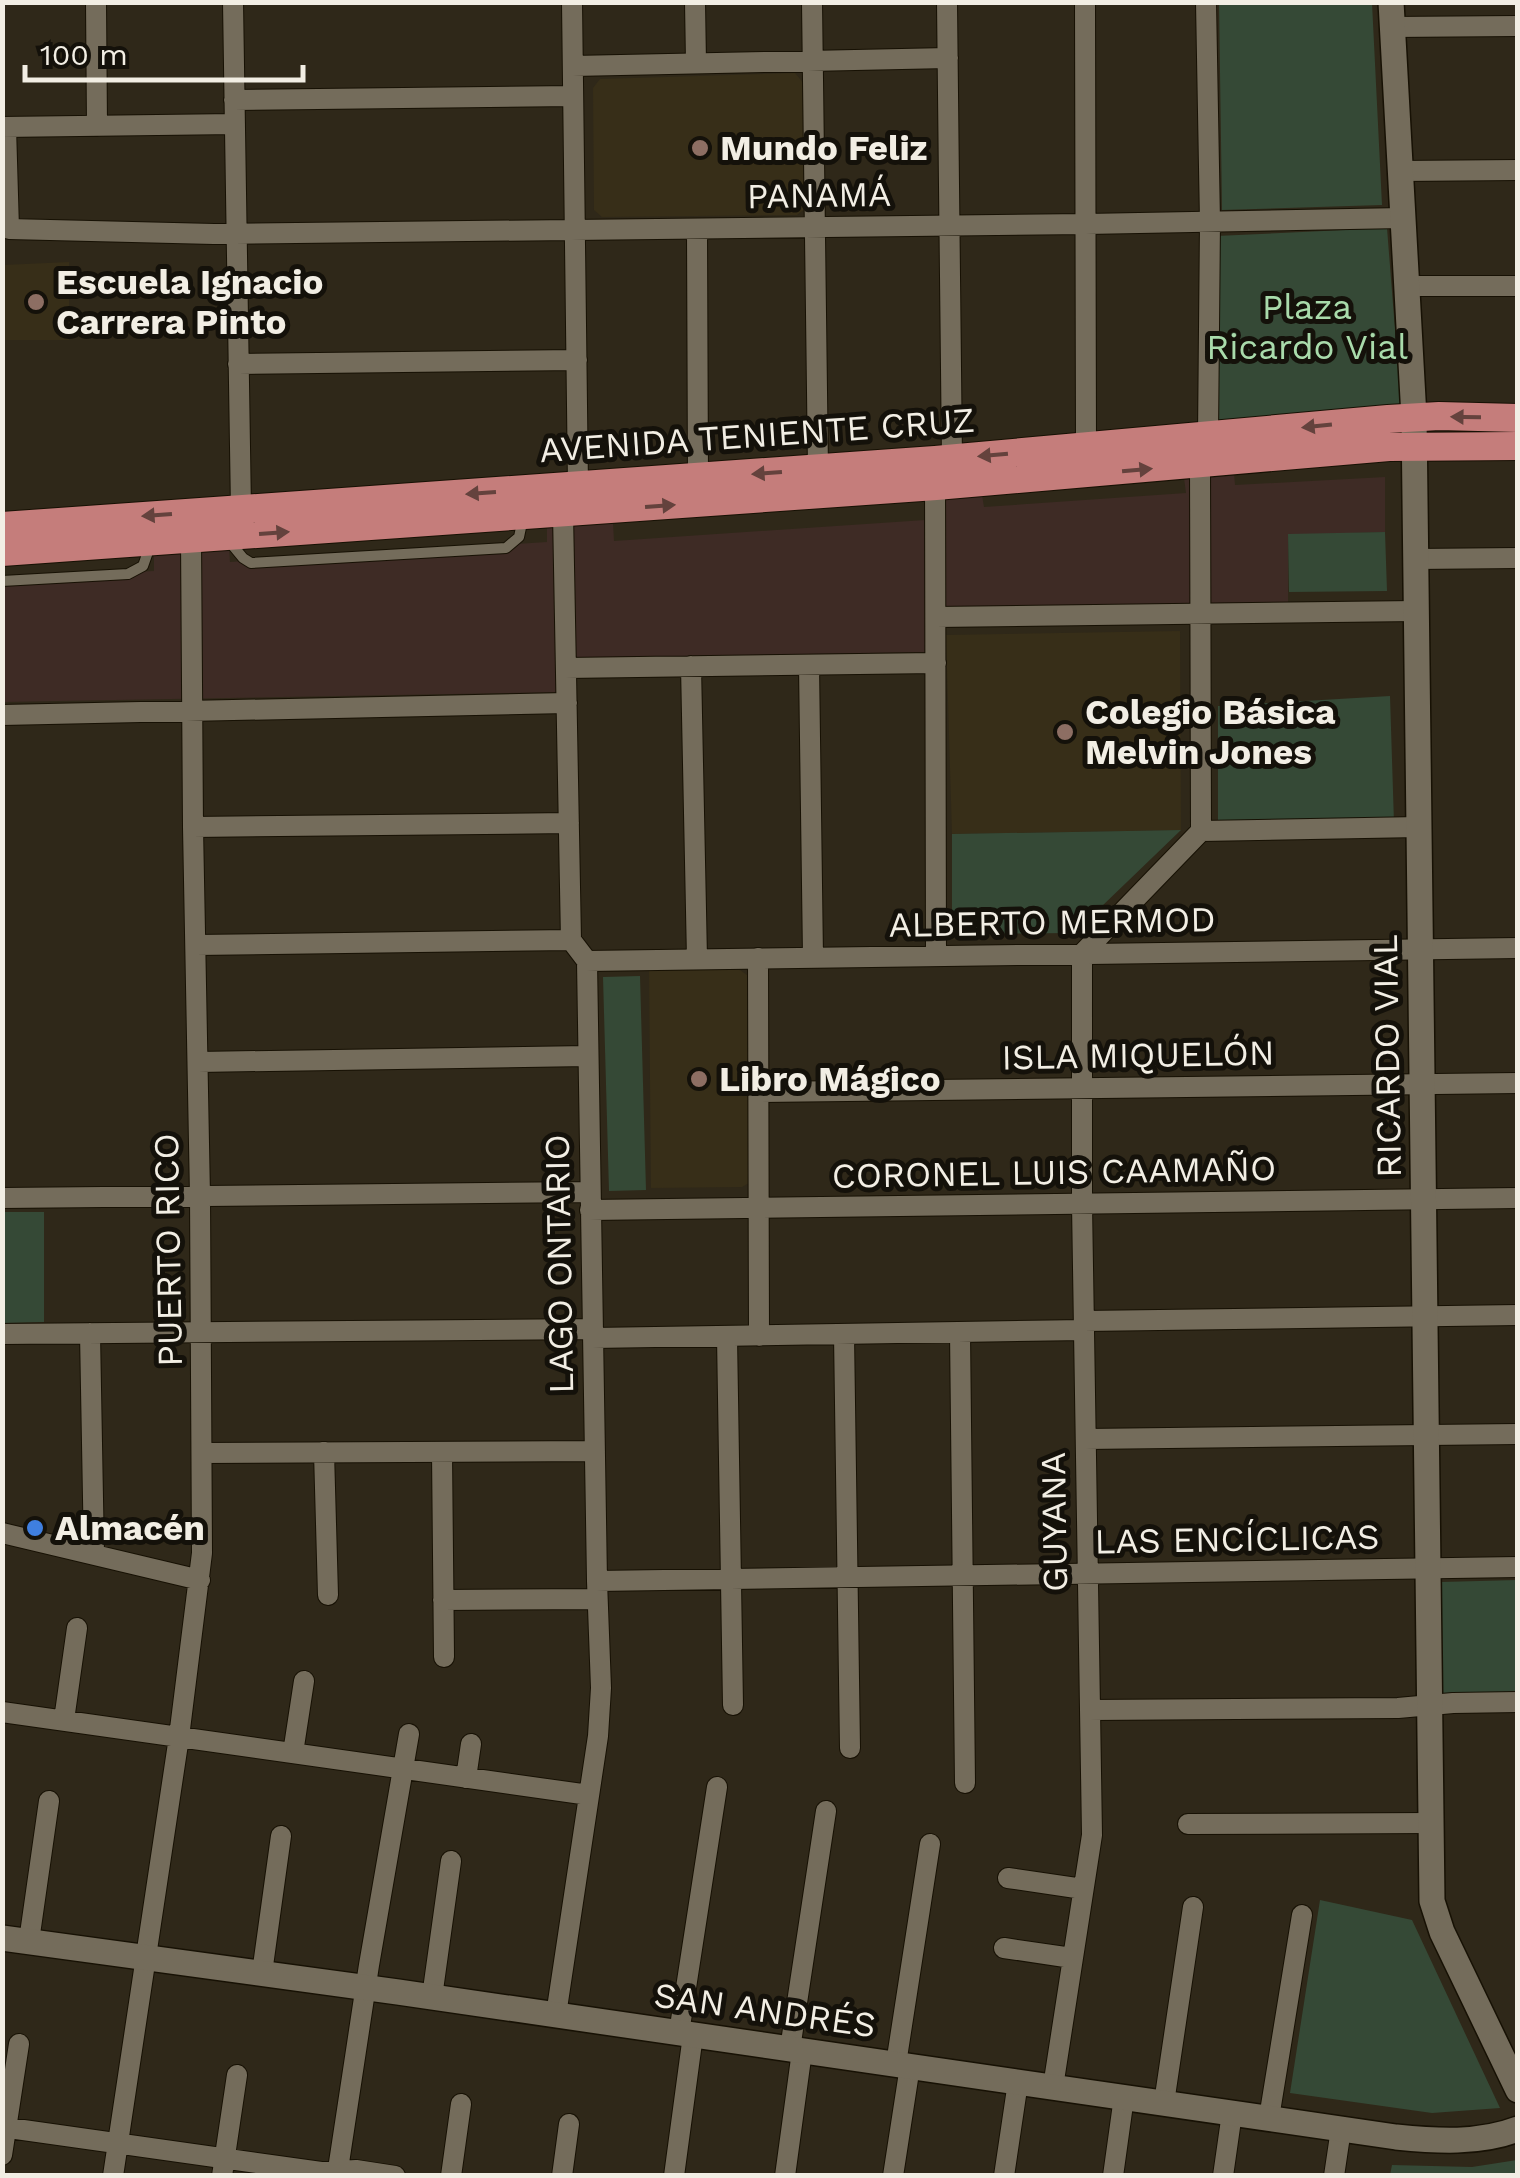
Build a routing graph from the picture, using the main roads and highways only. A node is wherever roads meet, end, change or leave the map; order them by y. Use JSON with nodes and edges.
{"nodes":[{"id":1,"x":1518,"y":418,"type":"edge"},
{"id":2,"x":1414,"y":431,"type":"junction"},
{"id":3,"x":1518,"y":446,"type":"edge"},
{"id":4,"x":941,"y":468,"type":"junction"},
{"id":5,"x":2,"y":526,"type":"edge"},
{"id":6,"x":2,"y":552,"type":"edge"}],
"edges":[{"from":1,"to":2,"type":"main road","name":"AVENIDA TENIENTE CRUZ","one_way":true},
{"from":2,"to":3,"type":"main road","name":"AVENIDA TENIENTE CRUZ"},
{"from":2,"to":4,"type":"main road","name":"AVENIDA TENIENTE CRUZ","one_way":true},
{"from":4,"to":2,"type":"main road","name":"AVENIDA TENIENTE CRUZ","one_way":true},
{"from":4,"to":5,"type":"main road","name":"AVENIDA TENIENTE CRUZ","one_way":true},
{"from":6,"to":4,"type":"main road","name":"AVENIDA TENIENTE CRUZ","one_way":true}]}
